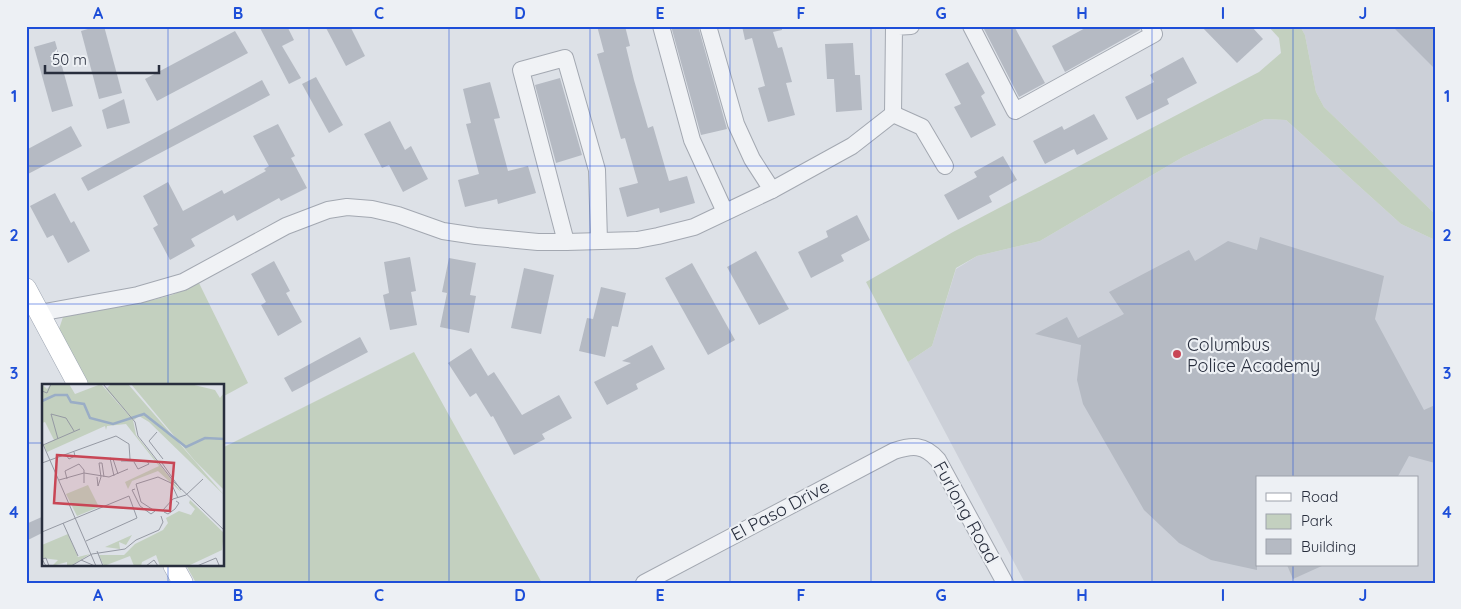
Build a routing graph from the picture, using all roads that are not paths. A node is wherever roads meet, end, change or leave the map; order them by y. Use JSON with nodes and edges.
{"nodes":[{"id":1,"x":661,"y":26,"type":"edge"},
{"id":2,"x":708,"y":26,"type":"edge"},
{"id":3,"x":911,"y":26,"type":"edge"},
{"id":4,"x":971,"y":26,"type":"edge"},
{"id":5,"x":1149,"y":26,"type":"edge"},
{"id":6,"x":894,"y":27,"type":"edge"},
{"id":7,"x":893,"y":114,"type":"junction"},
{"id":8,"x":945,"y":166,"type":"dead end"},
{"id":9,"x":772,"y":190,"type":"junction"},
{"id":10,"x":725,"y":212,"type":"junction"},
{"id":11,"x":599,"y":241,"type":"junction"},
{"id":12,"x":566,"y":242,"type":"junction"},
{"id":13,"x":26,"y":288,"type":"edge"},
{"id":14,"x":39,"y":313,"type":"junction"},
{"id":15,"x":77,"y":384,"type":"edge"},
{"id":16,"x":920,"y":447,"type":"joint"},
{"id":17,"x":174,"y":566,"type":"edge"},
{"id":18,"x":183,"y":583,"type":"edge"},
{"id":19,"x":644,"y":583,"type":"edge"},
{"id":20,"x":1005,"y":583,"type":"edge"}],
"edges":[{"from":1,"to":10,"type":"street"},
{"from":2,"to":9,"type":"street"},
{"from":3,"to":6,"type":"street"},
{"from":4,"to":5,"type":"street"},
{"from":6,"to":7,"type":"street"},
{"from":7,"to":8,"type":"street"},
{"from":7,"to":9,"type":"street"},
{"from":9,"to":10,"type":"street"},
{"from":10,"to":11,"type":"street"},
{"from":11,"to":12,"type":"street"},
{"from":11,"to":12,"type":"street"},
{"from":12,"to":14,"type":"street"},
{"from":13,"to":14,"type":"main road"},
{"from":14,"to":15,"type":"main road"},
{"from":16,"to":19,"type":"street","name":"El Paso Drive"},
{"from":16,"to":20,"type":"street","name":"Furlong Road"},
{"from":17,"to":18,"type":"main road"}]}
